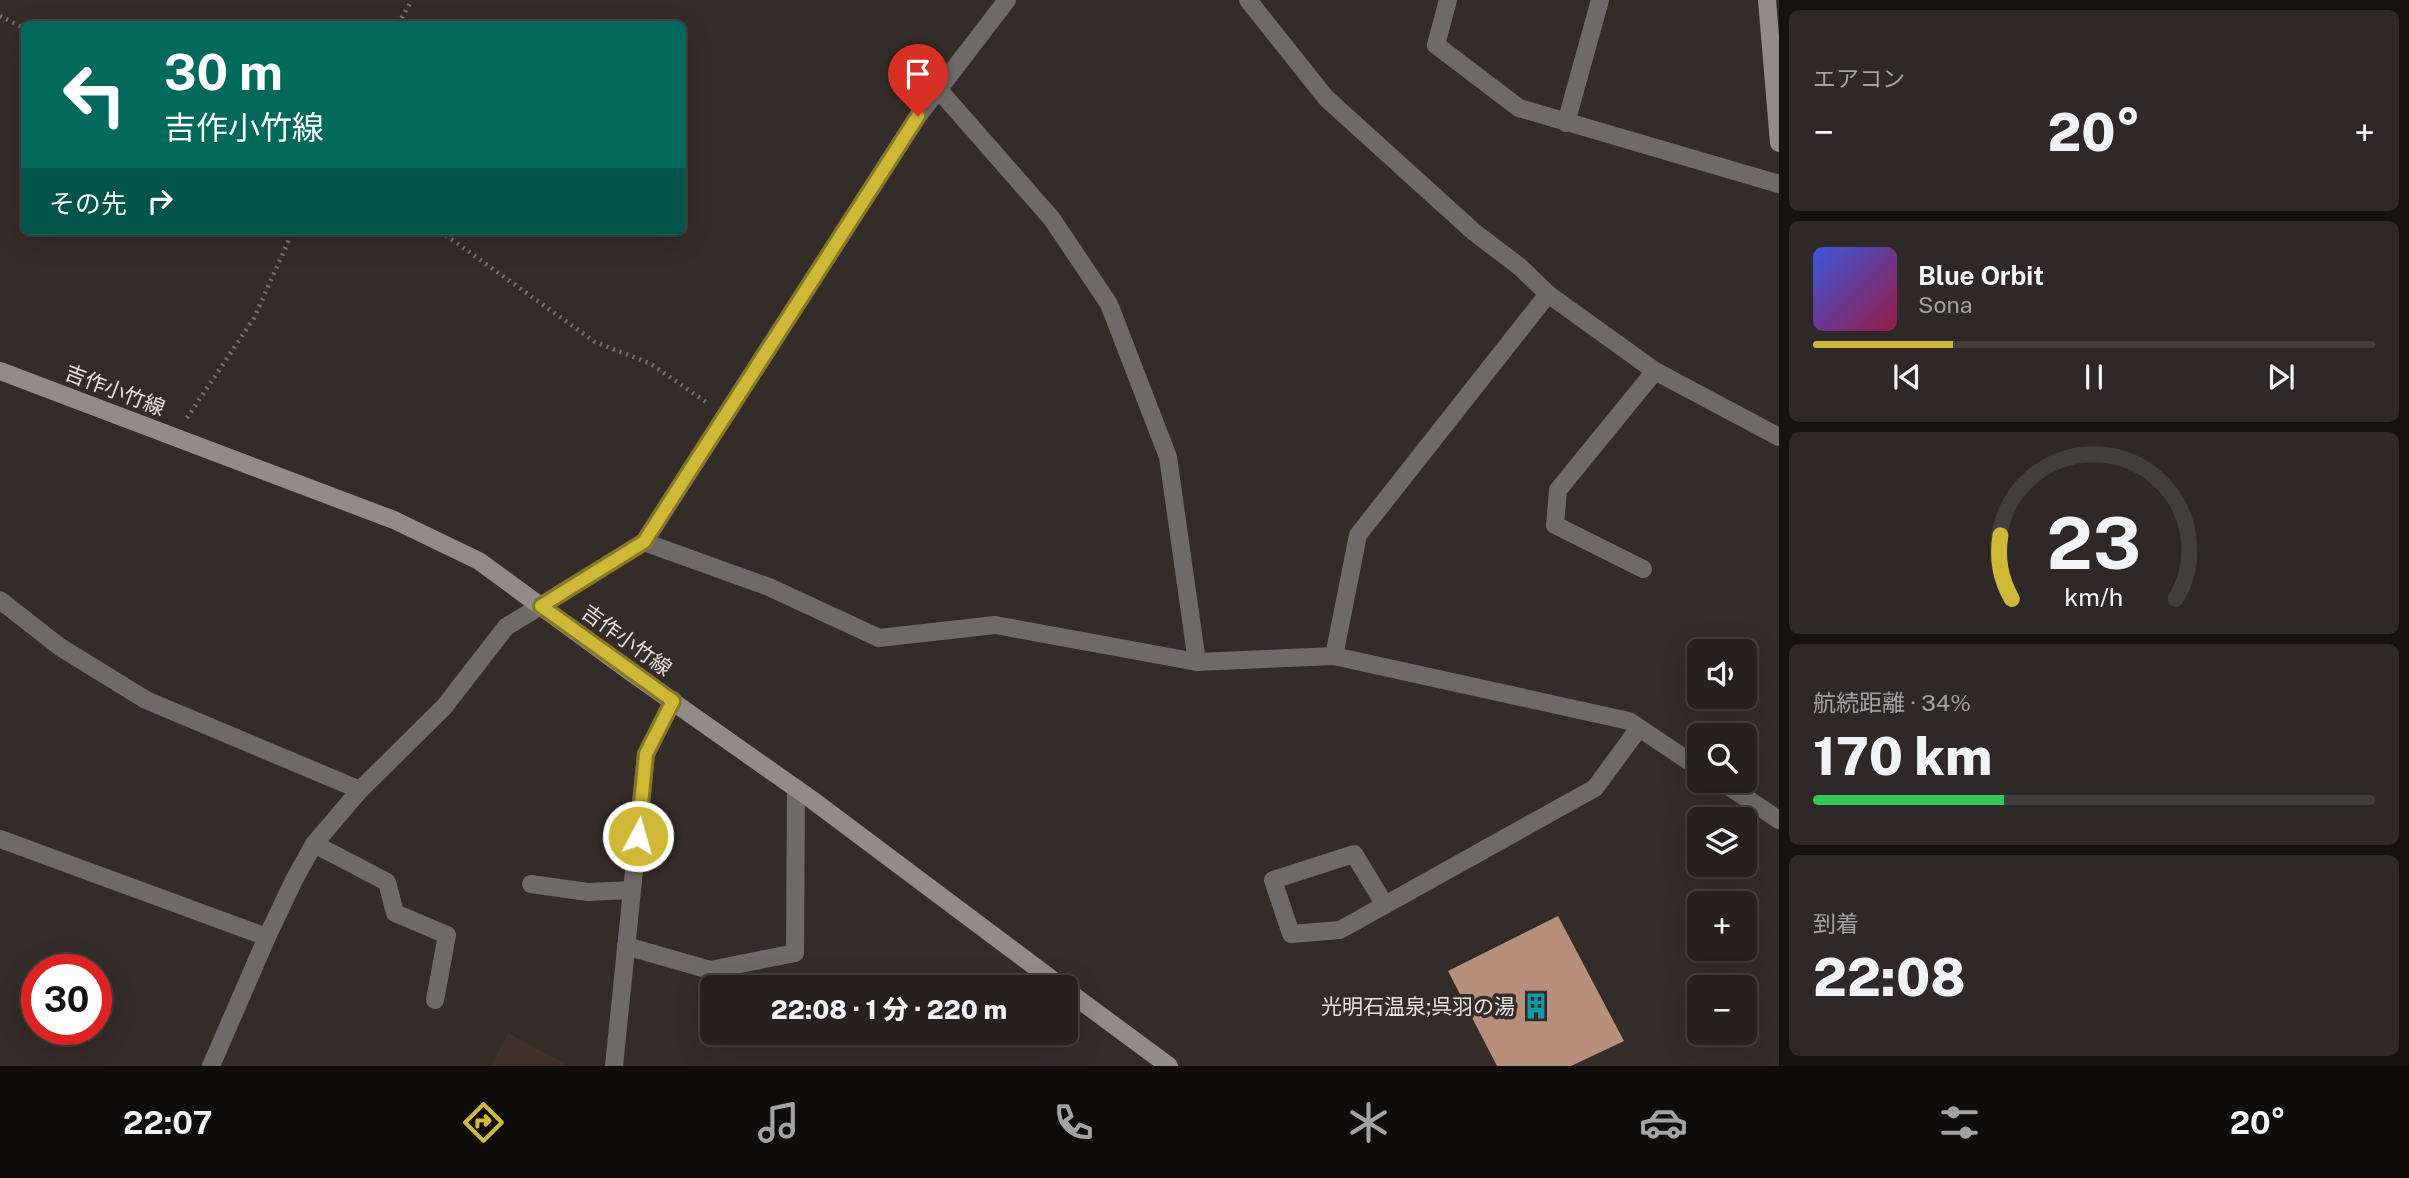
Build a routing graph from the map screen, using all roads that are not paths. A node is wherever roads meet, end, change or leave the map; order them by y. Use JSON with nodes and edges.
{"nodes":[{"id":1,"x":1007,"y":0,"type":"edge"},
{"id":2,"x":1248,"y":0,"type":"edge"},
{"id":3,"x":1448,"y":0,"type":"edge"},
{"id":4,"x":1600,"y":0,"type":"edge"},
{"id":5,"x":1767,"y":0,"type":"edge"},
{"id":6,"x":939,"y":89,"type":"junction"},
{"id":7,"x":1566,"y":123,"type":"junction"},
{"id":8,"x":1779,"y":143,"type":"edge"},
{"id":9,"x":1779,"y":184,"type":"edge"},
{"id":10,"x":1548,"y":294,"type":"junction"},
{"id":11,"x":0,"y":371,"type":"edge"},
{"id":12,"x":1655,"y":371,"type":"junction"},
{"id":13,"x":1779,"y":437,"type":"edge"},
{"id":14,"x":644,"y":542,"type":"junction"},
{"id":15,"x":1643,"y":569,"type":"dead end"},
{"id":16,"x":0,"y":600,"type":"edge"},
{"id":17,"x":541,"y":606,"type":"junction"},
{"id":18,"x":1334,"y":656,"type":"junction"},
{"id":19,"x":1197,"y":662,"type":"junction"},
{"id":20,"x":673,"y":701,"type":"junction"},
{"id":21,"x":1639,"y":728,"type":"junction"},
{"id":22,"x":1687,"y":760,"type":"edge"},
{"id":23,"x":796,"y":788,"type":"junction"},
{"id":24,"x":360,"y":790,"type":"junction"},
{"id":25,"x":1738,"y":793,"type":"edge"},
{"id":26,"x":1779,"y":820,"type":"edge"},
{"id":27,"x":0,"y":839,"type":"edge"},
{"id":28,"x":314,"y":844,"type":"junction"},
{"id":29,"x":531,"y":884,"type":"dead end"},
{"id":30,"x":632,"y":890,"type":"junction"},
{"id":31,"x":1385,"y":905,"type":"junction"},
{"id":32,"x":267,"y":937,"type":"junction"},
{"id":33,"x":626,"y":946,"type":"junction"},
{"id":34,"x":1047,"y":975,"type":"edge"},
{"id":35,"x":1078,"y":998,"type":"edge"},
{"id":36,"x":435,"y":999,"type":"dead end"},
{"id":37,"x":211,"y":1066,"type":"edge"},
{"id":38,"x":614,"y":1066,"type":"edge"},
{"id":39,"x":1169,"y":1066,"type":"edge"}],
"edges":[{"from":1,"to":6,"type":"street"},
{"from":2,"to":10,"type":"street"},
{"from":3,"to":7,"type":"street"},
{"from":4,"to":7,"type":"street"},
{"from":5,"to":8,"type":"main road"},
{"from":6,"to":14,"type":"street"},
{"from":6,"to":19,"type":"street"},
{"from":7,"to":9,"type":"street"},
{"from":10,"to":12,"type":"street"},
{"from":10,"to":18,"type":"street"},
{"from":11,"to":17,"type":"main road","name":"吉作小竹線"},
{"from":12,"to":13,"type":"street"},
{"from":12,"to":15,"type":"street"},
{"from":14,"to":17,"type":"street"},
{"from":14,"to":19,"type":"street"},
{"from":16,"to":24,"type":"street"},
{"from":17,"to":20,"type":"main road","name":"吉作小竹線"},
{"from":17,"to":24,"type":"street"},
{"from":18,"to":19,"type":"street"},
{"from":18,"to":21,"type":"street"},
{"from":20,"to":23,"type":"main road","name":"吉作小竹線"},
{"from":20,"to":30,"type":"street"},
{"from":21,"to":22,"type":"street"},
{"from":21,"to":31,"type":"street"},
{"from":23,"to":33,"type":"street"},
{"from":23,"to":34,"type":"main road","name":"吉作小竹線"},
{"from":24,"to":28,"type":"street"},
{"from":25,"to":26,"type":"street"},
{"from":27,"to":32,"type":"street"},
{"from":28,"to":32,"type":"street"},
{"from":28,"to":36,"type":"street"},
{"from":29,"to":30,"type":"street"},
{"from":30,"to":33,"type":"street"},
{"from":31,"to":31,"type":"street"},
{"from":32,"to":37,"type":"street"},
{"from":33,"to":38,"type":"street"},
{"from":35,"to":39,"type":"main road","name":"吉作小竹線"}]}
